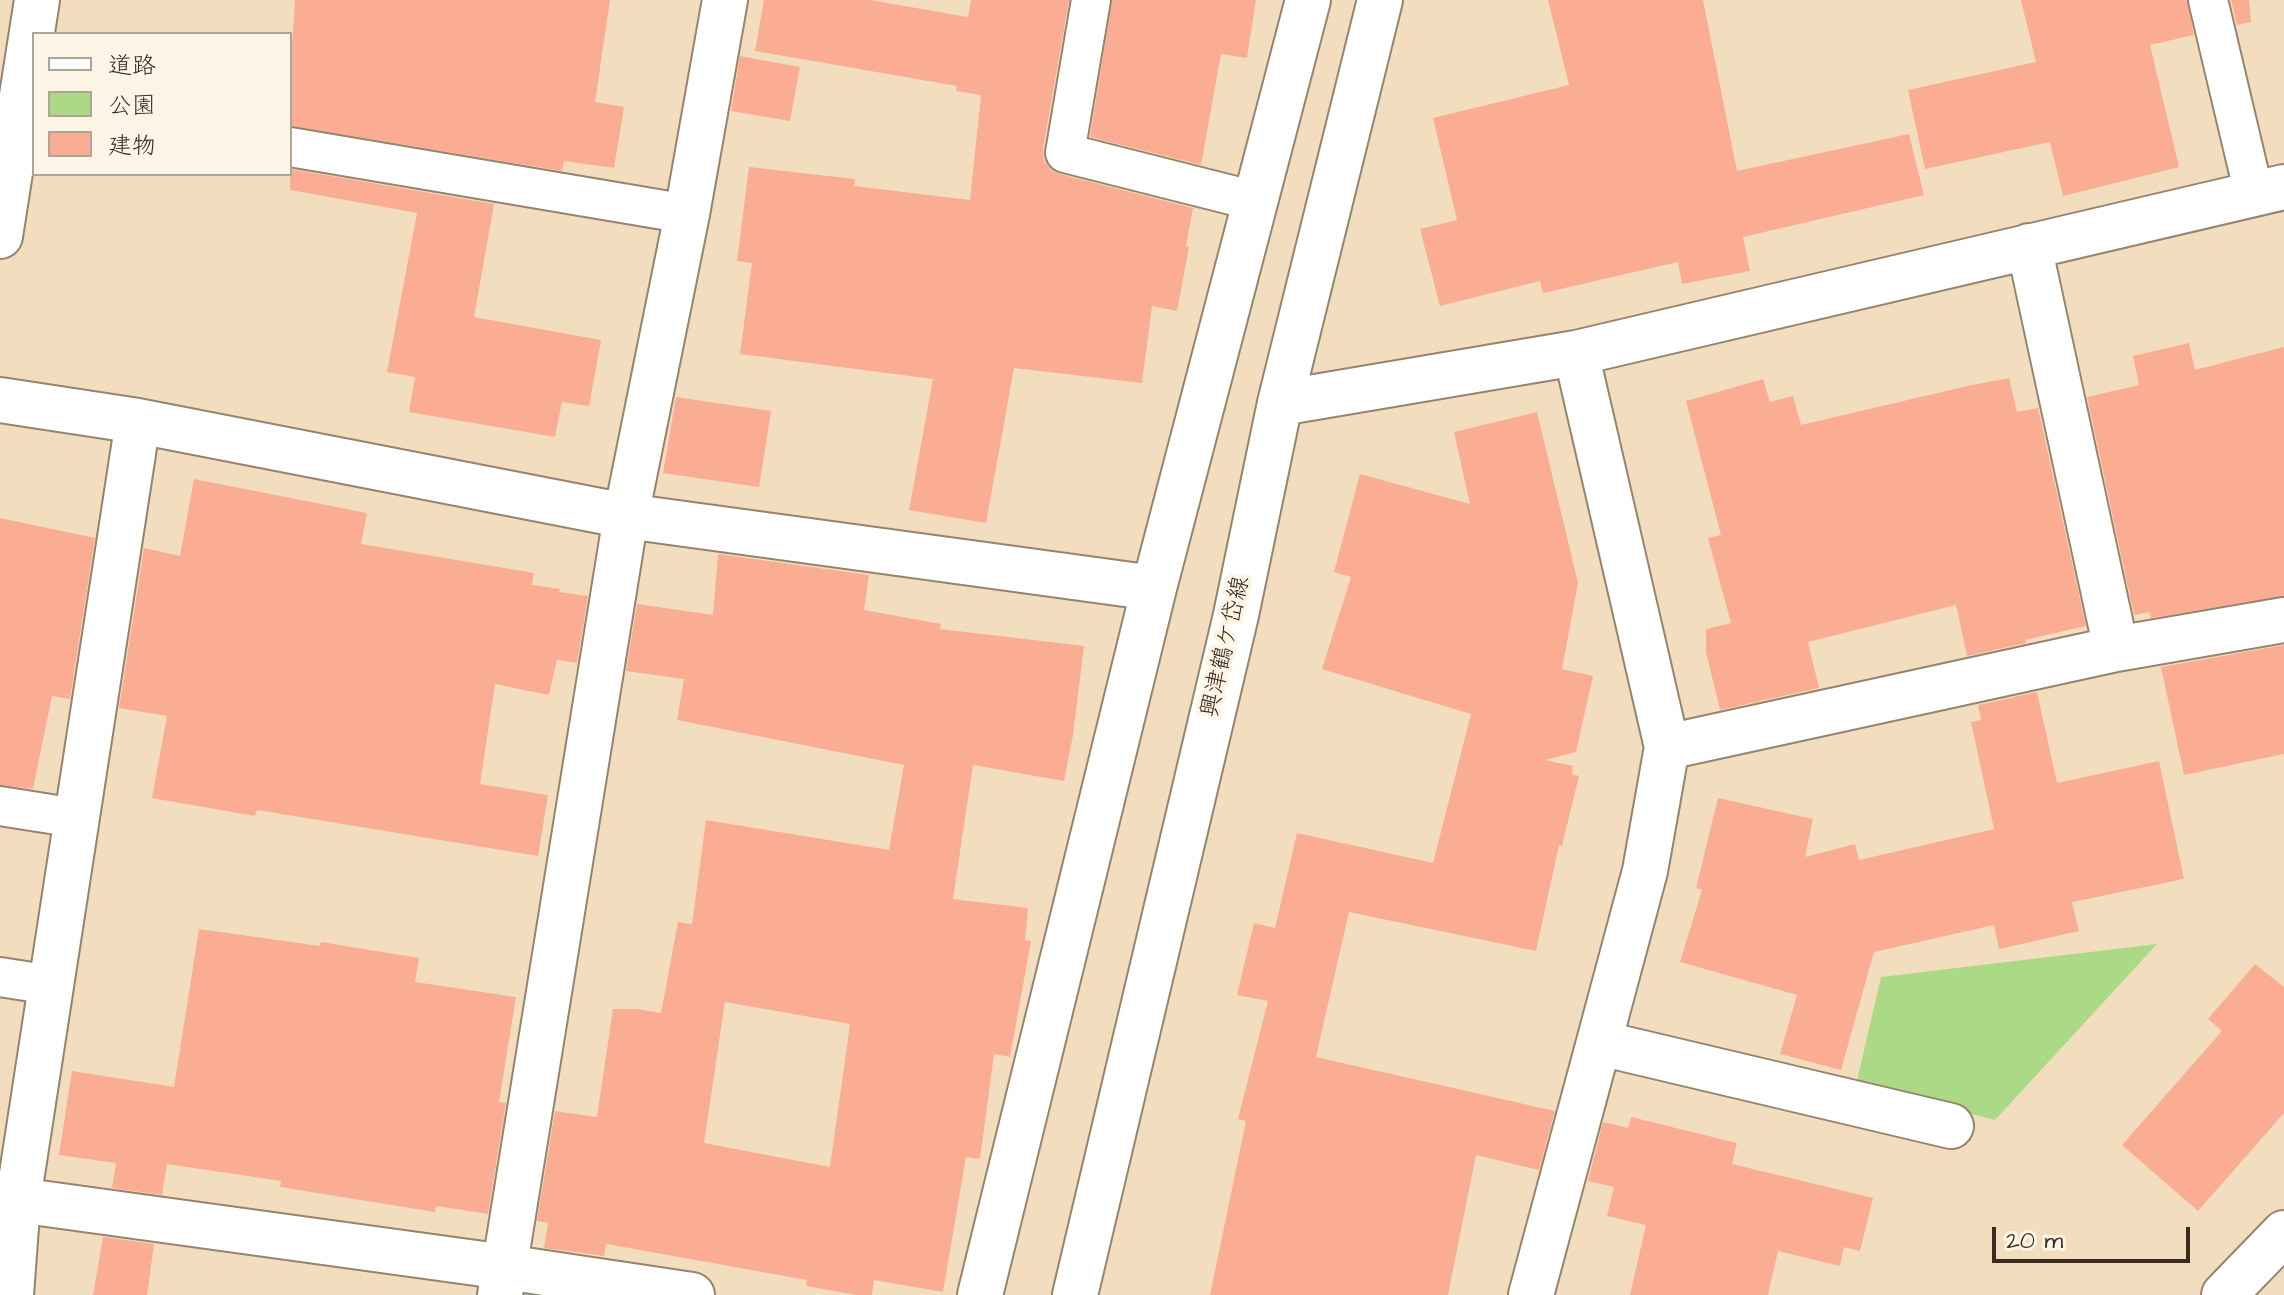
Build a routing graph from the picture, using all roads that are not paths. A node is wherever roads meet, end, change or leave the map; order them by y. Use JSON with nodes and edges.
{"nodes":[{"id":1,"x":37,"y":0,"type":"edge"},
{"id":2,"x":725,"y":0,"type":"edge"},
{"id":3,"x":1091,"y":0,"type":"edge"},
{"id":4,"x":1308,"y":0,"type":"edge"},
{"id":5,"x":1380,"y":0,"type":"edge"},
{"id":6,"x":2208,"y":0,"type":"edge"},
{"id":7,"x":34,"y":32,"type":"edge"},
{"id":8,"x":32,"y":58,"type":"edge"},
{"id":9,"x":28,"y":104,"type":"edge"},
{"id":10,"x":292,"y":147,"type":"edge"},
{"id":11,"x":2269,"y":190,"type":"edge"},
{"id":12,"x":1255,"y":201,"type":"junction"},
{"id":13,"x":687,"y":214,"type":"junction"},
{"id":14,"x":0,"y":236,"type":"edge"},
{"id":15,"x":2029,"y":246,"type":"junction"},
{"id":16,"x":1576,"y":353,"type":"junction"},
{"id":17,"x":0,"y":400,"type":"edge"},
{"id":18,"x":1280,"y":403,"type":"junction"},
{"id":19,"x":138,"y":421,"type":"junction"},
{"id":20,"x":626,"y":516,"type":"junction"},
{"id":21,"x":1154,"y":588,"type":"junction"},
{"id":22,"x":2284,"y":620,"type":"edge"},
{"id":23,"x":2116,"y":649,"type":"junction"},
{"id":24,"x":1667,"y":747,"type":"junction"},
{"id":25,"x":0,"y":806,"type":"edge"},
{"id":26,"x":76,"y":818,"type":"junction"},
{"id":27,"x":0,"y":977,"type":"edge"},
{"id":28,"x":51,"y":985,"type":"junction"},
{"id":29,"x":1600,"y":1043,"type":"junction"},
{"id":30,"x":1951,"y":1126,"type":"dead end"},
{"id":31,"x":11,"y":1227,"type":"edge"},
{"id":32,"x":2284,"y":1233,"type":"edge"},
{"id":33,"x":502,"y":1281,"type":"edge"},
{"id":34,"x":11,"y":1295,"type":"edge"},
{"id":35,"x":692,"y":1295,"type":"edge"},
{"id":36,"x":980,"y":1295,"type":"edge"},
{"id":37,"x":1075,"y":1295,"type":"edge"},
{"id":38,"x":1531,"y":1295,"type":"edge"},
{"id":39,"x":2224,"y":1295,"type":"edge"}],
"edges":[{"from":1,"to":7,"type":"street"},
{"from":2,"to":13,"type":"street"},
{"from":3,"to":12,"type":"lane"},
{"from":4,"to":12,"type":"street"},
{"from":5,"to":18,"type":"street","name":"興津鶴ケ岱線"},
{"from":6,"to":11,"type":"lane"},
{"from":8,"to":9,"type":"street"},
{"from":9,"to":14,"type":"street"},
{"from":10,"to":13,"type":"lane"},
{"from":11,"to":15,"type":"street"},
{"from":12,"to":21,"type":"street"},
{"from":13,"to":20,"type":"street"},
{"from":15,"to":16,"type":"street"},
{"from":15,"to":23,"type":"street"},
{"from":16,"to":18,"type":"street"},
{"from":16,"to":24,"type":"street"},
{"from":17,"to":19,"type":"street"},
{"from":18,"to":37,"type":"street","name":"興津鶴ケ岱線"},
{"from":19,"to":20,"type":"street"},
{"from":19,"to":26,"type":"street"},
{"from":20,"to":21,"type":"street"},
{"from":20,"to":33,"type":"street"},
{"from":21,"to":36,"type":"street"},
{"from":22,"to":23,"type":"street"},
{"from":23,"to":24,"type":"street"},
{"from":24,"to":29,"type":"street"},
{"from":25,"to":26,"type":"lane"},
{"from":26,"to":28,"type":"street"},
{"from":27,"to":28,"type":"lane"},
{"from":28,"to":31,"type":"street"},
{"from":29,"to":30,"type":"street"},
{"from":29,"to":38,"type":"street"},
{"from":31,"to":33,"type":"street"},
{"from":31,"to":34,"type":"street"},
{"from":32,"to":39,"type":"street"},
{"from":33,"to":35,"type":"street"}]}
